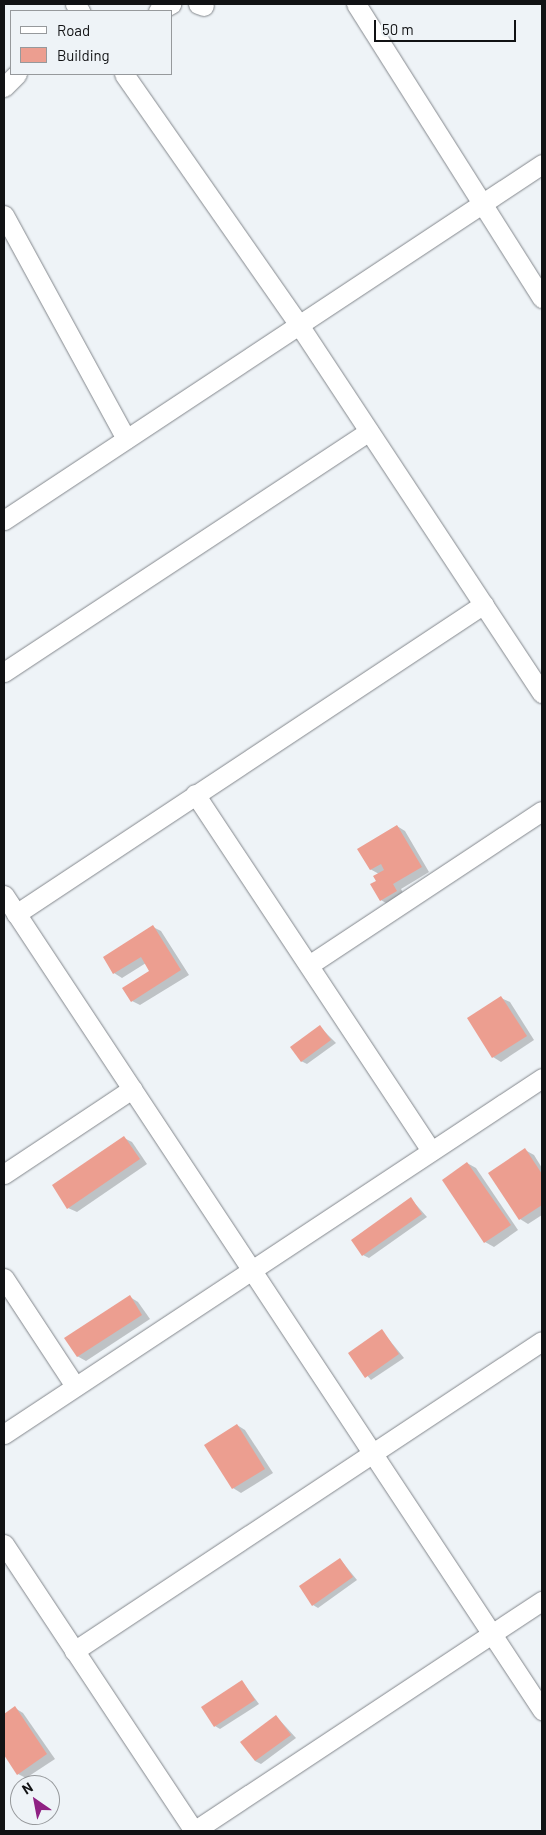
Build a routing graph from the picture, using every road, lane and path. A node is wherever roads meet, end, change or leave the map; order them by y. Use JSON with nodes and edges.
{"nodes":[{"id":1,"x":171,"y":4,"type":"edge"},
{"id":2,"x":356,"y":4,"type":"edge"},
{"id":3,"x":160,"y":10,"type":"edge"},
{"id":4,"x":16,"y":75,"type":"edge"},
{"id":5,"x":125,"y":75,"type":"edge"},
{"id":6,"x":4,"y":87,"type":"edge"},
{"id":7,"x":542,"y":164,"type":"edge"},
{"id":8,"x":481,"y":205,"type":"junction"},
{"id":9,"x":4,"y":215,"type":"edge"},
{"id":10,"x":542,"y":298,"type":"edge"},
{"id":11,"x":299,"y":325,"type":"junction"},
{"id":12,"x":369,"y":431,"type":"junction"},
{"id":13,"x":126,"y":439,"type":"junction"},
{"id":14,"x":4,"y":520,"type":"edge"},
{"id":15,"x":484,"y":604,"type":"junction"},
{"id":16,"x":4,"y":672,"type":"edge"},
{"id":17,"x":542,"y":693,"type":"edge"},
{"id":18,"x":195,"y":794,"type":"junction"},
{"id":19,"x":542,"y":811,"type":"edge"},
{"id":20,"x":4,"y":895,"type":"edge"},
{"id":21,"x":16,"y":914,"type":"junction"},
{"id":22,"x":309,"y":966,"type":"junction"},
{"id":23,"x":541,"y":1081,"type":"edge"},
{"id":24,"x":132,"y":1089,"type":"junction"},
{"id":25,"x":431,"y":1151,"type":"junction"},
{"id":26,"x":4,"y":1174,"type":"edge"},
{"id":27,"x":251,"y":1270,"type":"junction"},
{"id":28,"x":4,"y":1278,"type":"edge"},
{"id":29,"x":542,"y":1341,"type":"edge"},
{"id":30,"x":75,"y":1386,"type":"junction"},
{"id":31,"x":4,"y":1434,"type":"edge"},
{"id":32,"x":372,"y":1454,"type":"junction"},
{"id":33,"x":4,"y":1544,"type":"edge"},
{"id":34,"x":542,"y":1601,"type":"edge"},
{"id":35,"x":492,"y":1634,"type":"junction"},
{"id":36,"x":74,"y":1650,"type":"junction"},
{"id":37,"x":542,"y":1710,"type":"edge"},
{"id":38,"x":194,"y":1831,"type":"edge"}],
"edges":[{"from":1,"to":3,"type":"street"},
{"from":2,"to":8,"type":"street"},
{"from":4,"to":6,"type":"street"},
{"from":5,"to":11,"type":"street"},
{"from":7,"to":8,"type":"street"},
{"from":8,"to":10,"type":"street"},
{"from":8,"to":11,"type":"street"},
{"from":9,"to":13,"type":"street"},
{"from":11,"to":12,"type":"street"},
{"from":11,"to":13,"type":"street"},
{"from":12,"to":15,"type":"street"},
{"from":12,"to":16,"type":"street"},
{"from":13,"to":14,"type":"street"},
{"from":15,"to":17,"type":"street"},
{"from":15,"to":18,"type":"street"},
{"from":18,"to":21,"type":"street"},
{"from":18,"to":22,"type":"street"},
{"from":19,"to":22,"type":"street"},
{"from":20,"to":21,"type":"street"},
{"from":21,"to":24,"type":"street"},
{"from":22,"to":25,"type":"street"},
{"from":23,"to":25,"type":"street"},
{"from":24,"to":26,"type":"street"},
{"from":24,"to":27,"type":"street"},
{"from":25,"to":27,"type":"street"},
{"from":27,"to":30,"type":"street"},
{"from":27,"to":32,"type":"street"},
{"from":28,"to":30,"type":"street"},
{"from":29,"to":32,"type":"street"},
{"from":30,"to":31,"type":"street"},
{"from":32,"to":35,"type":"street"},
{"from":32,"to":36,"type":"street"},
{"from":33,"to":36,"type":"street"},
{"from":34,"to":35,"type":"street"},
{"from":35,"to":37,"type":"street"},
{"from":35,"to":38,"type":"street"},
{"from":36,"to":38,"type":"street"}]}
